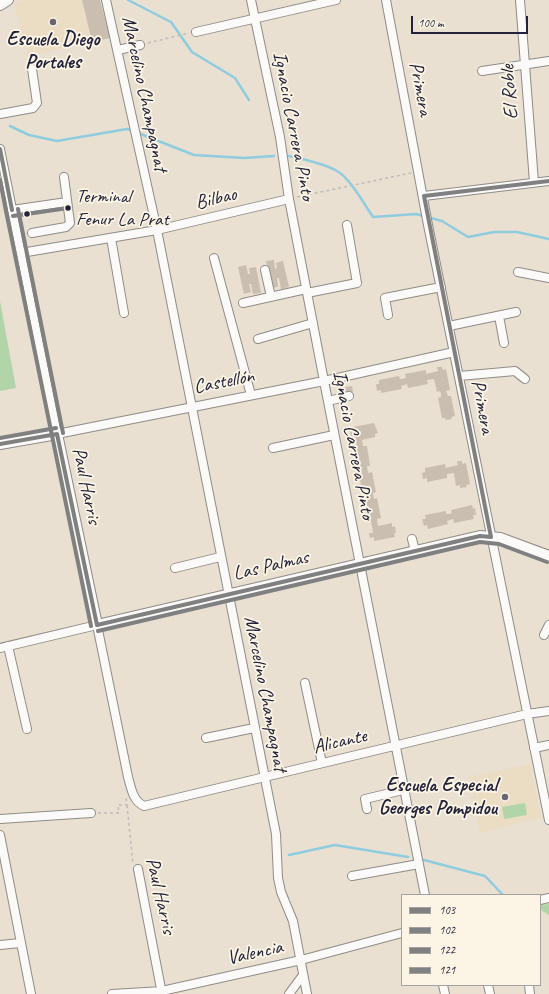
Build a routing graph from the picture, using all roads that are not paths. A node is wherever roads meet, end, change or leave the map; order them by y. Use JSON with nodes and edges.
{"nodes":[{"id":1,"x":8,"y":0,"type":"edge"},
{"id":2,"x":106,"y":0,"type":"edge"},
{"id":3,"x":251,"y":0,"type":"edge"},
{"id":4,"x":336,"y":0,"type":"edge"},
{"id":5,"x":386,"y":0,"type":"edge"},
{"id":6,"x":520,"y":0,"type":"edge"},
{"id":7,"x":0,"y":5,"type":"edge"},
{"id":8,"x":255,"y":18,"type":"junction"},
{"id":9,"x":196,"y":32,"type":"road end"},
{"id":10,"x":140,"y":45,"type":"road end"},
{"id":11,"x":118,"y":50,"type":"junction"},
{"id":12,"x":549,"y":61,"type":"edge"},
{"id":13,"x":525,"y":64,"type":"junction"},
{"id":14,"x":32,"y":69,"type":"dead end"},
{"id":15,"x":482,"y":71,"type":"dead end"},
{"id":16,"x":0,"y":114,"type":"edge"},
{"id":17,"x":0,"y":150,"type":"edge"},
{"id":18,"x":1,"y":164,"type":"edge"},
{"id":19,"x":64,"y":176,"type":"dead end"},
{"id":20,"x":549,"y":181,"type":"edge"},
{"id":21,"x":534,"y":182,"type":"junction"},
{"id":22,"x":424,"y":196,"type":"junction"},
{"id":23,"x":289,"y":199,"type":"junction"},
{"id":24,"x":67,"y":202,"type":"junction"},
{"id":25,"x":12,"y":210,"type":"junction"},
{"id":26,"x":347,"y":225,"type":"dead end"},
{"id":27,"x":157,"y":230,"type":"junction"},
{"id":28,"x":32,"y":233,"type":"dead end"},
{"id":29,"x":111,"y":238,"type":"junction"},
{"id":30,"x":21,"y":253,"type":"junction"},
{"id":31,"x":214,"y":258,"type":"dead end"},
{"id":32,"x":264,"y":270,"type":"dead end"},
{"id":33,"x":518,"y":272,"type":"dead end"},
{"id":34,"x":549,"y":278,"type":"edge"},
{"id":35,"x":441,"y":287,"type":"junction"},
{"id":36,"x":307,"y":291,"type":"junction"},
{"id":37,"x":271,"y":297,"type":"junction"},
{"id":38,"x":243,"y":303,"type":"dead end"},
{"id":39,"x":516,"y":312,"type":"dead end"},
{"id":40,"x":124,"y":313,"type":"dead end"},
{"id":41,"x":388,"y":315,"type":"dead end"},
{"id":42,"x":499,"y":316,"type":"junction"},
{"id":43,"x":313,"y":322,"type":"junction"},
{"id":44,"x":449,"y":326,"type":"junction"},
{"id":45,"x":258,"y":339,"type":"dead end"},
{"id":46,"x":504,"y":343,"type":"dead end"},
{"id":47,"x":454,"y":352,"type":"junction"},
{"id":48,"x":459,"y":376,"type":"junction"},
{"id":49,"x":525,"y":379,"type":"dead end"},
{"id":50,"x":324,"y":381,"type":"junction"},
{"id":51,"x":251,"y":395,"type":"junction"},
{"id":52,"x":349,"y":396,"type":"dead end"},
{"id":53,"x":328,"y":401,"type":"junction"},
{"id":54,"x":192,"y":407,"type":"junction"},
{"id":55,"x":57,"y":434,"type":"junction"},
{"id":56,"x":334,"y":435,"type":"junction"},
{"id":57,"x":0,"y":444,"type":"edge"},
{"id":58,"x":273,"y":448,"type":"dead end"},
{"id":59,"x":490,"y":537,"type":"junction"},
{"id":60,"x":412,"y":539,"type":"dead end"},
{"id":61,"x":415,"y":551,"type":"junction"},
{"id":62,"x":549,"y":556,"type":"edge"},
{"id":63,"x":220,"y":557,"type":"junction"},
{"id":64,"x":359,"y":564,"type":"junction"},
{"id":65,"x":175,"y":568,"type":"dead end"},
{"id":66,"x":227,"y":594,"type":"junction"},
{"id":67,"x":96,"y":625,"type":"junction"},
{"id":68,"x":549,"y":625,"type":"edge"},
{"id":69,"x":544,"y":635,"type":"dead end"},
{"id":70,"x":4,"y":647,"type":"edge"},
{"id":71,"x":305,"y":684,"type":"dead end"},
{"id":72,"x":549,"y":711,"type":"edge"},
{"id":73,"x":527,"y":714,"type":"junction"},
{"id":74,"x":254,"y":728,"type":"junction"},
{"id":75,"x":26,"y":729,"type":"dead end"},
{"id":76,"x":206,"y":738,"type":"dead end"},
{"id":77,"x":549,"y":745,"type":"edge"},
{"id":78,"x":394,"y":746,"type":"junction"},
{"id":79,"x":534,"y":748,"type":"junction"},
{"id":80,"x":322,"y":763,"type":"junction"},
{"id":81,"x":264,"y":777,"type":"junction"},
{"id":82,"x":403,"y":790,"type":"junction"},
{"id":83,"x":139,"y":804,"type":"joint"},
{"id":84,"x":367,"y":808,"type":"dead end"},
{"id":85,"x":91,"y":813,"type":"road end"},
{"id":86,"x":0,"y":819,"type":"edge"},
{"id":87,"x":549,"y":820,"type":"edge"},
{"id":88,"x":0,"y":835,"type":"edge"},
{"id":89,"x":419,"y":864,"type":"junction"},
{"id":90,"x":138,"y":869,"type":"road end"},
{"id":91,"x":352,"y":876,"type":"dead end"},
{"id":92,"x":425,"y":894,"type":"edge"},
{"id":93,"x":401,"y":932,"type":"edge"},
{"id":94,"x":20,"y":943,"type":"junction"},
{"id":95,"x":0,"y":945,"type":"edge"},
{"id":96,"x":301,"y":960,"type":"junction"},
{"id":97,"x":303,"y":975,"type":"junction"},
{"id":98,"x":162,"y":992,"type":"edge"},
{"id":99,"x":31,"y":994,"type":"edge"},
{"id":100,"x":112,"y":994,"type":"edge"},
{"id":101,"x":290,"y":994,"type":"edge"},
{"id":102,"x":307,"y":994,"type":"edge"}],
"edges":[{"from":1,"to":7,"type":"main road"},
{"from":2,"to":11,"type":"street","name":"Marcelino Champagnat"},
{"from":3,"to":8,"type":"street","name":"Ignacio Carrera Pinto"},
{"from":4,"to":8,"type":"street"},
{"from":5,"to":22,"type":"street","name":"Primera"},
{"from":6,"to":13,"type":"street","name":"El Roble"},
{"from":8,"to":9,"type":"street"},
{"from":8,"to":23,"type":"street","name":"Ignacio Carrera Pinto"},
{"from":10,"to":11,"type":"street"},
{"from":11,"to":27,"type":"street","name":"Marcelino Champagnat"},
{"from":12,"to":13,"type":"street"},
{"from":13,"to":15,"type":"street"},
{"from":13,"to":21,"type":"street","name":"El Roble"},
{"from":14,"to":16,"type":"street"},
{"from":17,"to":18,"type":"street","name":"Paul Harris"},
{"from":18,"to":25,"type":"street","name":"Paul Harris"},
{"from":19,"to":24,"type":"street"},
{"from":20,"to":21,"type":"street"},
{"from":21,"to":22,"type":"street"},
{"from":22,"to":35,"type":"street","name":"Primera"},
{"from":23,"to":27,"type":"street","name":"Bilbao"},
{"from":23,"to":36,"type":"street","name":"Ignacio Carrera Pinto"},
{"from":24,"to":25,"type":"street"},
{"from":24,"to":28,"type":"street"},
{"from":25,"to":30,"type":"street","name":"Paul Harris"},
{"from":26,"to":36,"type":"street"},
{"from":27,"to":29,"type":"street","name":"Bilbao"},
{"from":27,"to":54,"type":"street","name":"Marcelino Champagnat"},
{"from":29,"to":30,"type":"street","name":"Bilbao"},
{"from":29,"to":40,"type":"street"},
{"from":30,"to":55,"type":"street","name":"Paul Harris"},
{"from":31,"to":51,"type":"street"},
{"from":32,"to":37,"type":"street"},
{"from":33,"to":34,"type":"street"},
{"from":35,"to":41,"type":"street"},
{"from":35,"to":44,"type":"street","name":"Primera"},
{"from":36,"to":37,"type":"street"},
{"from":36,"to":43,"type":"street","name":"Ignacio Carrera Pinto"},
{"from":37,"to":38,"type":"street"},
{"from":39,"to":42,"type":"street"},
{"from":42,"to":44,"type":"street"},
{"from":42,"to":46,"type":"street"},
{"from":43,"to":45,"type":"street"},
{"from":43,"to":50,"type":"street","name":"Ignacio Carrera Pinto"},
{"from":44,"to":47,"type":"street","name":"Primera"},
{"from":47,"to":48,"type":"street","name":"Primera"},
{"from":47,"to":50,"type":"street","name":"Castellón"},
{"from":48,"to":49,"type":"street"},
{"from":48,"to":59,"type":"street","name":"Primera"},
{"from":50,"to":51,"type":"street","name":"Castellón"},
{"from":50,"to":53,"type":"street","name":"Ignacio Carrera Pinto"},
{"from":51,"to":54,"type":"street","name":"Castellón"},
{"from":52,"to":53,"type":"street"},
{"from":53,"to":56,"type":"street","name":"Ignacio Carrera Pinto"},
{"from":54,"to":55,"type":"street","name":"Castellón"},
{"from":54,"to":63,"type":"street","name":"Marcelino Champagnat"},
{"from":55,"to":57,"type":"main road","name":"Castellón"},
{"from":55,"to":67,"type":"main road","name":"Paul Harris"},
{"from":56,"to":58,"type":"street"},
{"from":56,"to":64,"type":"street","name":"Ignacio Carrera Pinto"},
{"from":59,"to":61,"type":"main road","name":"Las Palmas"},
{"from":59,"to":62,"type":"main road","name":"Las Palmas"},
{"from":59,"to":73,"type":"street","name":"Primera"},
{"from":60,"to":61,"type":"street"},
{"from":61,"to":64,"type":"main road","name":"Las Palmas"},
{"from":63,"to":65,"type":"street"},
{"from":63,"to":66,"type":"street","name":"Marcelino Champagnat"},
{"from":64,"to":66,"type":"main road","name":"Las Palmas"},
{"from":64,"to":78,"type":"street","name":"Ignacio Carrera Pinto"},
{"from":66,"to":67,"type":"main road","name":"Las Palmas"},
{"from":66,"to":74,"type":"street","name":"Marcelino Champagnat"},
{"from":67,"to":70,"type":"street","name":"Las Palmas"},
{"from":67,"to":83,"type":"street","name":"Paul Harris"},
{"from":68,"to":69,"type":"street"},
{"from":70,"to":75,"type":"street"},
{"from":71,"to":80,"type":"street"},
{"from":72,"to":73,"type":"street","name":"Alicante"},
{"from":73,"to":78,"type":"street","name":"Alicante"},
{"from":73,"to":79,"type":"street","name":"Primera"},
{"from":74,"to":76,"type":"street"},
{"from":74,"to":81,"type":"street","name":"Marcelino Champagnat"},
{"from":77,"to":79,"type":"street"},
{"from":78,"to":80,"type":"street","name":"Alicante"},
{"from":78,"to":82,"type":"street","name":"Ignacio Carrera Pinto"},
{"from":79,"to":87,"type":"street","name":"Primera"},
{"from":80,"to":81,"type":"street","name":"Alicante"},
{"from":81,"to":83,"type":"street","name":"Alicante"},
{"from":81,"to":96,"type":"street","name":"Marcelino Champagnat"},
{"from":82,"to":84,"type":"street"},
{"from":82,"to":89,"type":"street","name":"Ignacio Carrera Pinto"},
{"from":85,"to":86,"type":"street"},
{"from":88,"to":94,"type":"street"},
{"from":89,"to":91,"type":"street"},
{"from":89,"to":92,"type":"street","name":"Ignacio Carrera Pinto"},
{"from":90,"to":98,"type":"street","name":"Paul Harris"},
{"from":93,"to":96,"type":"street","name":"Valencia"},
{"from":94,"to":95,"type":"street"},
{"from":94,"to":99,"type":"street"},
{"from":96,"to":97,"type":"street","name":"Marcelino Champagnat"},
{"from":96,"to":98,"type":"street","name":"Valencia"},
{"from":97,"to":101,"type":"street"},
{"from":97,"to":102,"type":"street","name":"Marcelino Champagnat"},
{"from":98,"to":100,"type":"street","name":"Valencia"}]}
